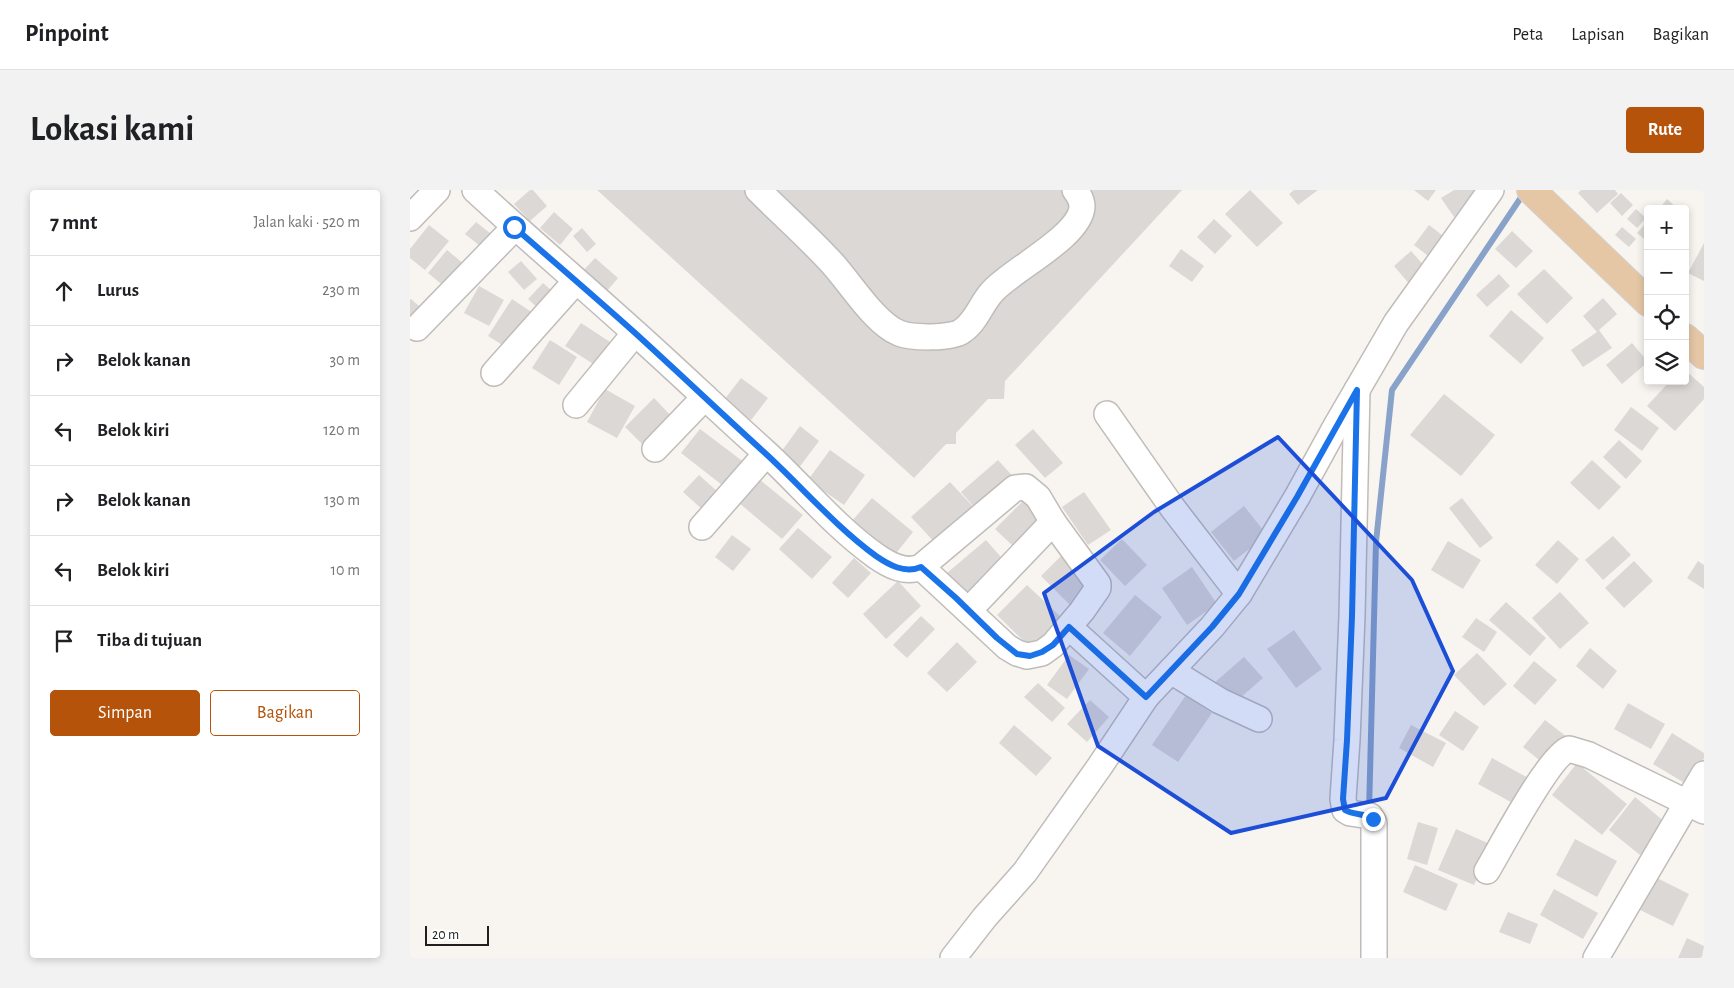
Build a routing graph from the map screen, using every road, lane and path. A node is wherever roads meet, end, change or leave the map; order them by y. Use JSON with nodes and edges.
{"nodes":[{"id":1,"x":437,"y":190,"type":"edge"},
{"id":2,"x":475,"y":190,"type":"edge"},
{"id":3,"x":758,"y":190,"type":"edge"},
{"id":4,"x":1076,"y":190,"type":"edge"},
{"id":5,"x":1491,"y":190,"type":"edge"},
{"id":6,"x":1532,"y":190,"type":"edge"},
{"id":7,"x":410,"y":218,"type":"edge"},
{"id":8,"x":514,"y":227,"type":"junction"},
{"id":9,"x":576,"y":281,"type":"junction"},
{"id":10,"x":1644,"y":298,"type":"edge"},
{"id":11,"x":417,"y":328,"type":"dead end"},
{"id":12,"x":635,"y":333,"type":"junction"},
{"id":13,"x":1687,"y":340,"type":"edge"},
{"id":14,"x":1704,"y":355,"type":"edge"},
{"id":15,"x":494,"y":373,"type":"dead end"},
{"id":16,"x":1357,"y":390,"type":"junction"},
{"id":17,"x":705,"y":397,"type":"junction"},
{"id":18,"x":576,"y":405,"type":"dead end"},
{"id":19,"x":1107,"y":414,"type":"dead end"},
{"id":20,"x":656,"y":449,"type":"dead end"},
{"id":21,"x":766,"y":454,"type":"junction"},
{"id":22,"x":1052,"y":522,"type":"junction"},
{"id":23,"x":702,"y":527,"type":"dead end"},
{"id":24,"x":921,"y":567,"type":"junction"},
{"id":25,"x":1239,"y":594,"type":"junction"},
{"id":26,"x":969,"y":610,"type":"junction"},
{"id":27,"x":1069,"y":627,"type":"junction"},
{"id":28,"x":1171,"y":671,"type":"junction"},
{"id":29,"x":1146,"y":697,"type":"junction"},
{"id":30,"x":1259,"y":719,"type":"dead end"},
{"id":31,"x":1704,"y":774,"type":"edge"},
{"id":32,"x":1696,"y":807,"type":"edge"},
{"id":33,"x":1487,"y":871,"type":"dead end"},
{"id":34,"x":953,"y":958,"type":"edge"},
{"id":35,"x":1374,"y":958,"type":"edge"},
{"id":36,"x":1596,"y":958,"type":"edge"}],
"edges":[{"from":1,"to":7,"type":"street"},
{"from":2,"to":8,"type":"street"},
{"from":3,"to":4,"type":"street"},
{"from":5,"to":16,"type":"street"},
{"from":6,"to":10,"type":"main road"},
{"from":8,"to":9,"type":"street"},
{"from":8,"to":11,"type":"street"},
{"from":9,"to":12,"type":"street"},
{"from":9,"to":15,"type":"street"},
{"from":12,"to":17,"type":"street"},
{"from":12,"to":18,"type":"street"},
{"from":13,"to":14,"type":"main road"},
{"from":16,"to":25,"type":"street"},
{"from":16,"to":35,"type":"street"},
{"from":17,"to":20,"type":"street"},
{"from":17,"to":21,"type":"street"},
{"from":19,"to":25,"type":"street"},
{"from":21,"to":23,"type":"street"},
{"from":21,"to":24,"type":"street"},
{"from":22,"to":24,"type":"street"},
{"from":22,"to":26,"type":"street"},
{"from":22,"to":27,"type":"street"},
{"from":24,"to":26,"type":"street"},
{"from":25,"to":28,"type":"street"},
{"from":26,"to":27,"type":"street"},
{"from":27,"to":29,"type":"street"},
{"from":28,"to":29,"type":"street"},
{"from":28,"to":30,"type":"street"},
{"from":29,"to":34,"type":"street"},
{"from":31,"to":32,"type":"street"},
{"from":32,"to":33,"type":"street"},
{"from":32,"to":36,"type":"street"}]}
